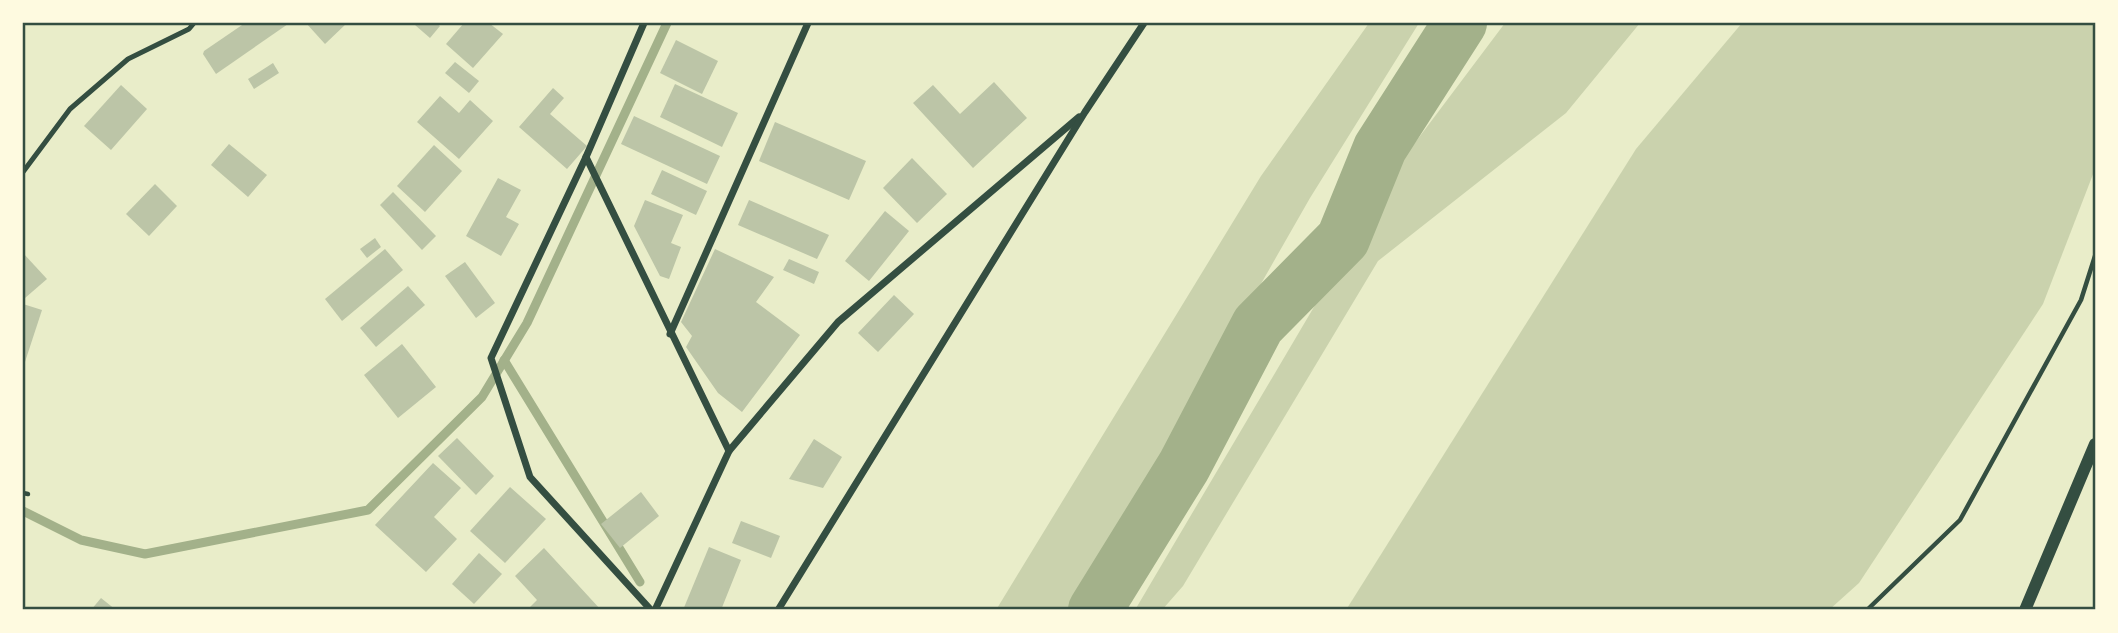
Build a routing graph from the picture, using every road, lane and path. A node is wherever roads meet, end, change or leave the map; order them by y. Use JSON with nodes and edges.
{"nodes":[{"id":1,"x":194,"y":23,"type":"edge"},
{"id":2,"x":644,"y":23,"type":"edge"},
{"id":3,"x":808,"y":23,"type":"edge"},
{"id":4,"x":1144,"y":23,"type":"edge"},
{"id":5,"x":1085,"y":112,"type":"junction"},
{"id":6,"x":586,"y":157,"type":"junction"},
{"id":7,"x":23,"y":172,"type":"edge"},
{"id":8,"x":2095,"y":256,"type":"edge"},
{"id":9,"x":670,"y":334,"type":"junction"},
{"id":10,"x":2095,"y":444,"type":"edge"},
{"id":11,"x":729,"y":451,"type":"junction"},
{"id":12,"x":653,"y":610,"type":"edge"},
{"id":13,"x":778,"y":610,"type":"edge"},
{"id":14,"x":1867,"y":610,"type":"edge"},
{"id":15,"x":2025,"y":610,"type":"edge"}],
"edges":[{"from":1,"to":7,"type":"lane"},
{"from":2,"to":6,"type":"street"},
{"from":3,"to":9,"type":"street"},
{"from":4,"to":5,"type":"street"},
{"from":5,"to":11,"type":"street"},
{"from":5,"to":13,"type":"street"},
{"from":6,"to":9,"type":"street"},
{"from":6,"to":12,"type":"street"},
{"from":8,"to":14,"type":"path"},
{"from":9,"to":11,"type":"street"},
{"from":10,"to":15,"type":"street"},
{"from":11,"to":12,"type":"street"}]}
